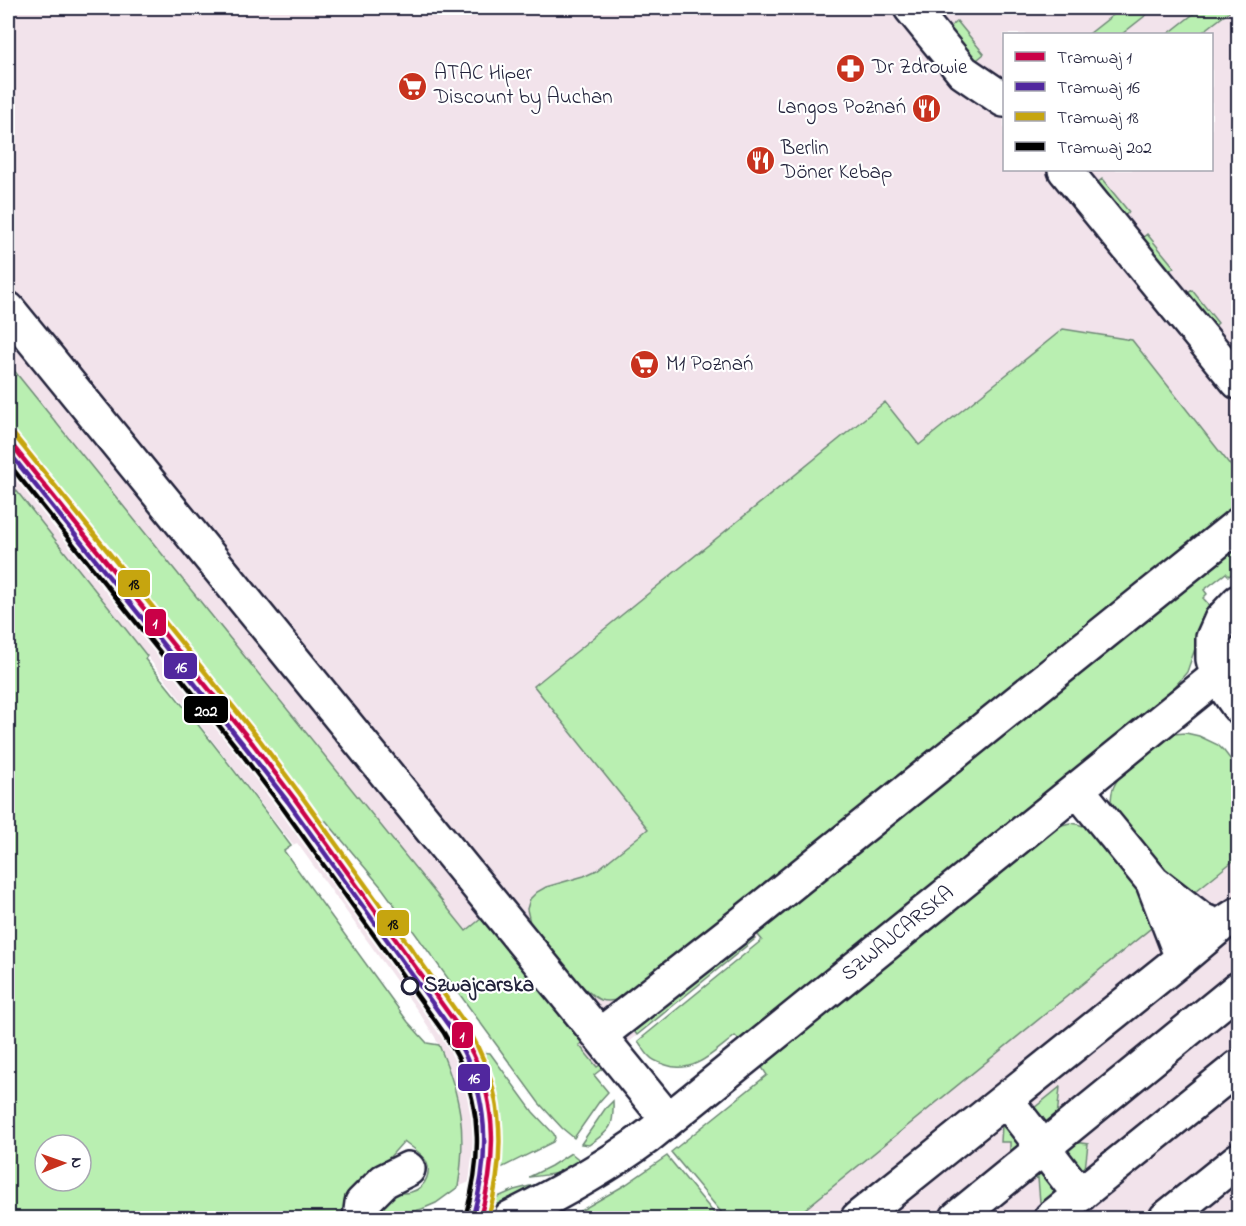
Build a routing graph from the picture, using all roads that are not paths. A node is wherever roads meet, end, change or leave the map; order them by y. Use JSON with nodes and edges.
{"nodes":[{"id":1,"x":910,"y":8,"type":"edge"},
{"id":2,"x":1003,"y":99,"type":"edge"},
{"id":3,"x":1066,"y":171,"type":"edge"},
{"id":4,"x":8,"y":309,"type":"edge"},
{"id":5,"x":1239,"y":382,"type":"edge"},
{"id":6,"x":1239,"y":525,"type":"edge"},
{"id":7,"x":1239,"y":602,"type":"edge"},
{"id":8,"x":1231,"y":666,"type":"edge"},
{"id":9,"x":1239,"y":706,"type":"edge"},
{"id":10,"x":1077,"y":789,"type":"junction"},
{"id":11,"x":1153,"y":882,"type":"junction"},
{"id":12,"x":1228,"y":921,"type":"edge"},
{"id":13,"x":1182,"y":958,"type":"junction"},
{"id":14,"x":1239,"y":989,"type":"edge"},
{"id":15,"x":600,"y":1035,"type":"junction"},
{"id":16,"x":1239,"y":1067,"type":"edge"},
{"id":17,"x":1005,"y":1100,"type":"junction"},
{"id":18,"x":668,"y":1120,"type":"junction"},
{"id":19,"x":1043,"y":1148,"type":"junction"},
{"id":20,"x":1239,"y":1160,"type":"edge"},
{"id":21,"x":408,"y":1169,"type":"dead end"},
{"id":22,"x":1080,"y":1195,"type":"junction"},
{"id":23,"x":360,"y":1218,"type":"edge"},
{"id":24,"x":510,"y":1218,"type":"edge"},
{"id":25,"x":858,"y":1218,"type":"edge"},
{"id":26,"x":957,"y":1218,"type":"edge"},
{"id":27,"x":1051,"y":1218,"type":"edge"},
{"id":28,"x":1166,"y":1218,"type":"edge"}],
"edges":[{"from":1,"to":2,"type":"street"},
{"from":3,"to":5,"type":"street"},
{"from":4,"to":15,"type":"street"},
{"from":6,"to":15,"type":"street"},
{"from":7,"to":8,"type":"street"},
{"from":8,"to":9,"type":"street"},
{"from":8,"to":10,"type":"street","name":"SZWAJCARSKA"},
{"from":10,"to":11,"type":"street"},
{"from":10,"to":18,"type":"street","name":"SZWAJCARSKA"},
{"from":11,"to":12,"type":"street"},
{"from":11,"to":13,"type":"street"},
{"from":12,"to":13,"type":"street"},
{"from":13,"to":17,"type":"street"},
{"from":14,"to":19,"type":"street"},
{"from":15,"to":18,"type":"street"},
{"from":16,"to":22,"type":"street"},
{"from":17,"to":19,"type":"street"},
{"from":17,"to":25,"type":"street"},
{"from":18,"to":24,"type":"street","name":"SZWAJCARSKA"},
{"from":19,"to":22,"type":"street"},
{"from":19,"to":26,"type":"street"},
{"from":20,"to":28,"type":"street"},
{"from":21,"to":23,"type":"street"},
{"from":22,"to":27,"type":"street"}]}
